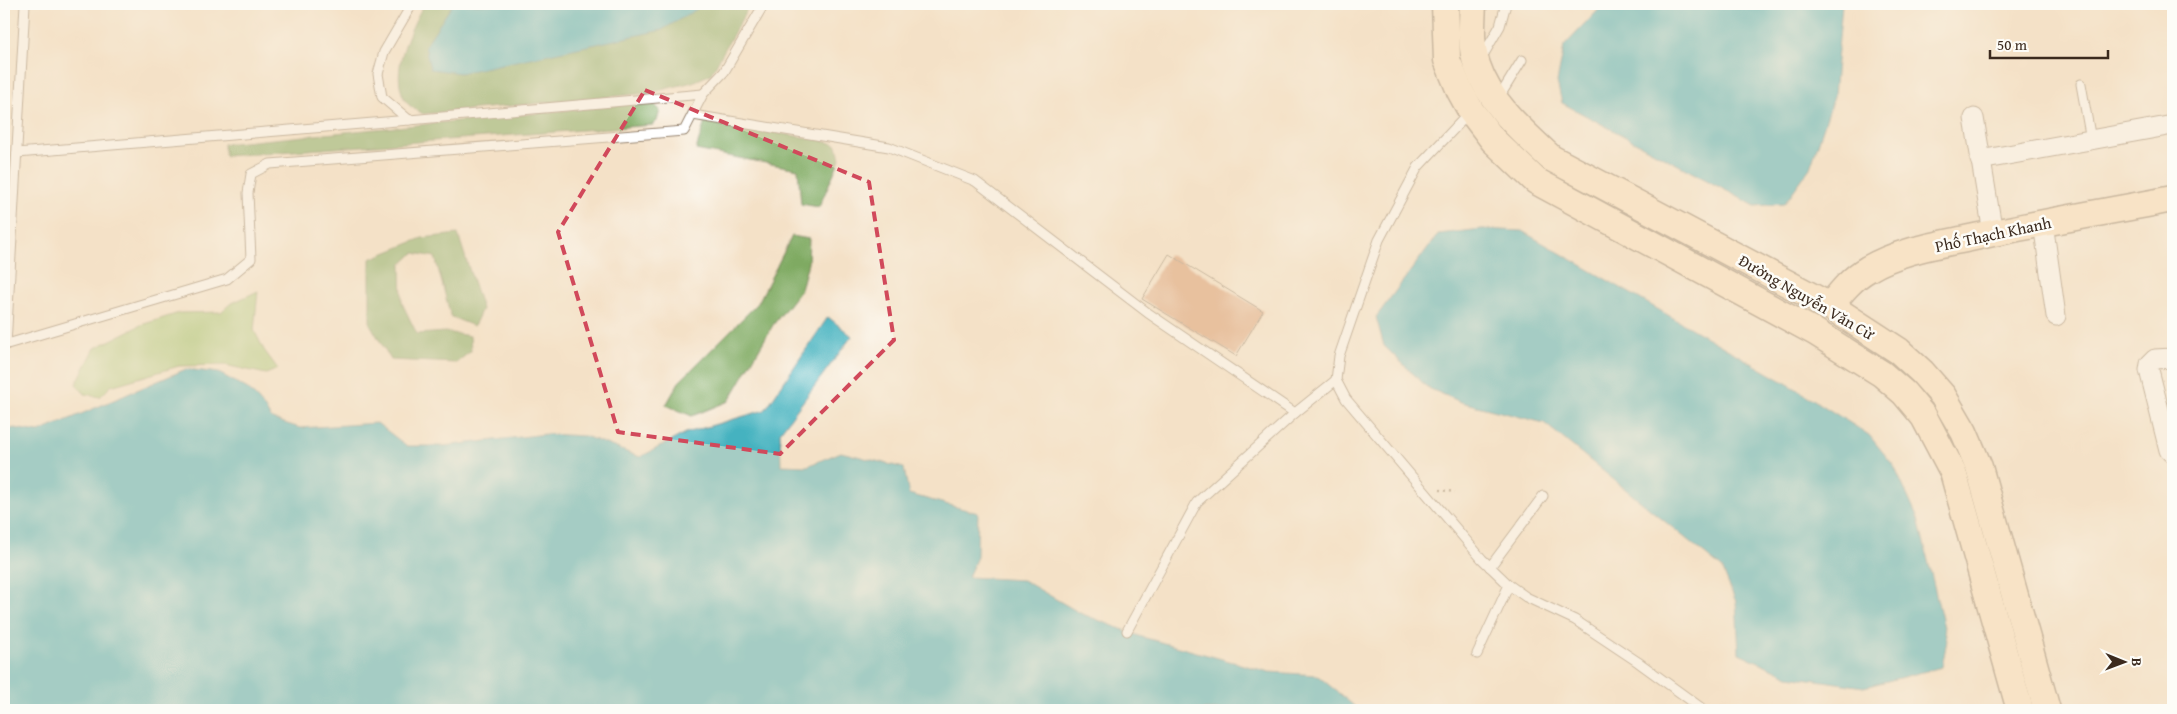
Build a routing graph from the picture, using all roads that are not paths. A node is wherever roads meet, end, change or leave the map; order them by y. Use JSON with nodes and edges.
{"nodes":[{"id":1,"x":25,"y":4,"type":"edge"},
{"id":2,"x":412,"y":4,"type":"edge"},
{"id":3,"x":764,"y":4,"type":"edge"},
{"id":4,"x":1445,"y":4,"type":"edge"},
{"id":5,"x":1473,"y":4,"type":"edge"},
{"id":6,"x":1506,"y":4,"type":"edge"},
{"id":7,"x":1522,"y":60,"type":"dead end"},
{"id":8,"x":1477,"y":65,"type":"junction"},
{"id":9,"x":2080,"y":84,"type":"dead end"},
{"id":10,"x":703,"y":94,"type":"junction"},
{"id":11,"x":1485,"y":103,"type":"junction"},
{"id":12,"x":693,"y":114,"type":"junction"},
{"id":13,"x":1974,"y":118,"type":"dead end"},
{"id":14,"x":409,"y":120,"type":"junction"},
{"id":15,"x":2173,"y":125,"type":"edge"},
{"id":16,"x":2091,"y":140,"type":"junction"},
{"id":17,"x":16,"y":154,"type":"junction"},
{"id":18,"x":1980,"y":160,"type":"junction"},
{"id":19,"x":2173,"y":199,"type":"edge"},
{"id":20,"x":2043,"y":223,"type":"junction"},
{"id":21,"x":1993,"y":233,"type":"junction"},
{"id":22,"x":1830,"y":306,"type":"junction"},
{"id":23,"x":2056,"y":316,"type":"dead end"},
{"id":24,"x":5,"y":345,"type":"edge"},
{"id":25,"x":2173,"y":358,"type":"edge"},
{"id":26,"x":1336,"y":380,"type":"junction"},
{"id":27,"x":1295,"y":413,"type":"junction"},
{"id":28,"x":2173,"y":454,"type":"edge"},
{"id":29,"x":1543,"y":496,"type":"dead end"},
{"id":30,"x":1490,"y":567,"type":"junction"},
{"id":31,"x":1509,"y":585,"type":"junction"},
{"id":32,"x":1127,"y":631,"type":"dead end"},
{"id":33,"x":1477,"y":654,"type":"dead end"},
{"id":34,"x":1704,"y":710,"type":"edge"},
{"id":35,"x":2020,"y":710,"type":"edge"},
{"id":36,"x":2047,"y":710,"type":"edge"}],
"edges":[{"from":1,"to":17,"type":"lane"},
{"from":2,"to":14,"type":"lane"},
{"from":3,"to":10,"type":"lane"},
{"from":4,"to":11,"type":"main road","name":"Đường Nguyễn Văn Cừ"},
{"from":5,"to":8,"type":"main road","name":"Đường Nguyễn Văn Cừ"},
{"from":6,"to":8,"type":"lane"},
{"from":7,"to":11,"type":"lane"},
{"from":8,"to":11,"type":"main road","name":"Đường Nguyễn Văn Cừ"},
{"from":9,"to":16,"type":"lane"},
{"from":10,"to":12,"type":"lane"},
{"from":10,"to":14,"type":"lane"},
{"from":11,"to":22,"type":"main road","name":"Đường Nguyễn Văn Cừ"},
{"from":11,"to":26,"type":"lane"},
{"from":11,"to":35,"type":"main road","name":"Đường Nguyễn Văn Cừ"},
{"from":12,"to":24,"type":"lane"},
{"from":12,"to":27,"type":"lane"},
{"from":13,"to":18,"type":"street"},
{"from":14,"to":17,"type":"lane"},
{"from":15,"to":16,"type":"street"},
{"from":16,"to":18,"type":"street"},
{"from":17,"to":24,"type":"lane"},
{"from":18,"to":21,"type":"street"},
{"from":19,"to":20,"type":"main road","name":"Phố Thạch Khanh"},
{"from":20,"to":21,"type":"main road","name":"Phố Thạch Khanh"},
{"from":20,"to":23,"type":"street"},
{"from":21,"to":22,"type":"main road","name":"Phố Thạch Khanh"},
{"from":22,"to":36,"type":"main road","name":"Đường Nguyễn Văn Cừ"},
{"from":25,"to":28,"type":"street"},
{"from":26,"to":27,"type":"lane"},
{"from":26,"to":30,"type":"lane"},
{"from":27,"to":32,"type":"lane"},
{"from":29,"to":30,"type":"lane"},
{"from":30,"to":31,"type":"lane"},
{"from":31,"to":33,"type":"lane"},
{"from":31,"to":34,"type":"lane"}]}
